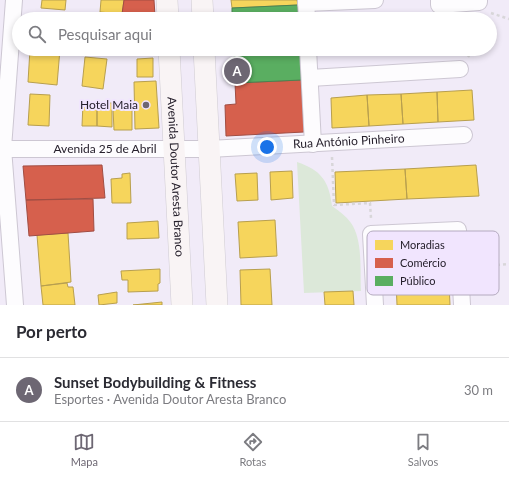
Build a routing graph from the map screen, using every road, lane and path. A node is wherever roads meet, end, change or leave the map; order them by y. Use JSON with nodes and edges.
{"nodes":[{"id":1,"x":14,"y":0,"type":"edge"},
{"id":2,"x":167,"y":0,"type":"edge"},
{"id":3,"x":202,"y":0,"type":"edge"},
{"id":4,"x":375,"y":0,"type":"edge"},
{"id":5,"x":439,"y":0,"type":"edge"},
{"id":6,"x":479,"y":1,"type":"edge"},
{"id":7,"x":306,"y":7,"type":"edge"},
{"id":8,"x":13,"y":12,"type":"edge"},
{"id":9,"x":168,"y":12,"type":"edge"},
{"id":10,"x":203,"y":12,"type":"edge"},
{"id":11,"x":12,"y":25,"type":"edge"},
{"id":12,"x":169,"y":56,"type":"edge"},
{"id":13,"x":204,"y":56,"type":"edge"},
{"id":14,"x":308,"y":56,"type":"edge"},
{"id":15,"x":460,"y":69,"type":"dead end"},
{"id":16,"x":310,"y":78,"type":"junction"},
{"id":17,"x":464,"y":135,"type":"dead end"},
{"id":18,"x":332,"y":142,"type":"junction"},
{"id":19,"x":312,"y":144,"type":"junction"},
{"id":20,"x":2,"y":149,"type":"edge"},
{"id":21,"x":174,"y":149,"type":"junction"},
{"id":22,"x":209,"y":149,"type":"junction"},
{"id":23,"x":371,"y":231,"type":"edge"},
{"id":24,"x":436,"y":231,"type":"edge"},
{"id":25,"x":458,"y":231,"type":"edge"},
{"id":26,"x":5,"y":255,"type":"edge"},
{"id":27,"x":374,"y":295,"type":"edge"},
{"id":28,"x":461,"y":295,"type":"edge"},
{"id":29,"x":15,"y":305,"type":"edge"},
{"id":30,"x":182,"y":305,"type":"edge"},
{"id":31,"x":216,"y":305,"type":"edge"},
{"id":32,"x":374,"y":305,"type":"edge"},
{"id":33,"x":462,"y":305,"type":"edge"}],
"edges":[{"from":1,"to":8,"type":"street"},
{"from":2,"to":9,"type":"main road"},
{"from":3,"to":10,"type":"main road"},
{"from":4,"to":7,"type":"street"},
{"from":5,"to":6,"type":"street"},
{"from":11,"to":20,"type":"street"},
{"from":12,"to":21,"type":"main road","name":"Avenida Doutor Aresta Branco"},
{"from":13,"to":22,"type":"main road"},
{"from":14,"to":16,"type":"street"},
{"from":15,"to":16,"type":"street"},
{"from":16,"to":19,"type":"street"},
{"from":17,"to":18,"type":"street","name":"Rua António Pinheiro"},
{"from":18,"to":19,"type":"street","name":"Rua António Pinheiro"},
{"from":18,"to":23,"type":"path"},
{"from":19,"to":22,"type":"street","name":"Rua António Pinheiro"},
{"from":20,"to":21,"type":"street","name":"Avenida 25 de Abril"},
{"from":20,"to":26,"type":"street"},
{"from":21,"to":22,"type":"street","name":"Avenida 25 de Abril"},
{"from":21,"to":30,"type":"main road","name":"Avenida Doutor Aresta Branco"},
{"from":22,"to":31,"type":"main road"},
{"from":24,"to":25,"type":"street"},
{"from":26,"to":29,"type":"street"},
{"from":27,"to":32,"type":"street"},
{"from":28,"to":33,"type":"street"}]}
